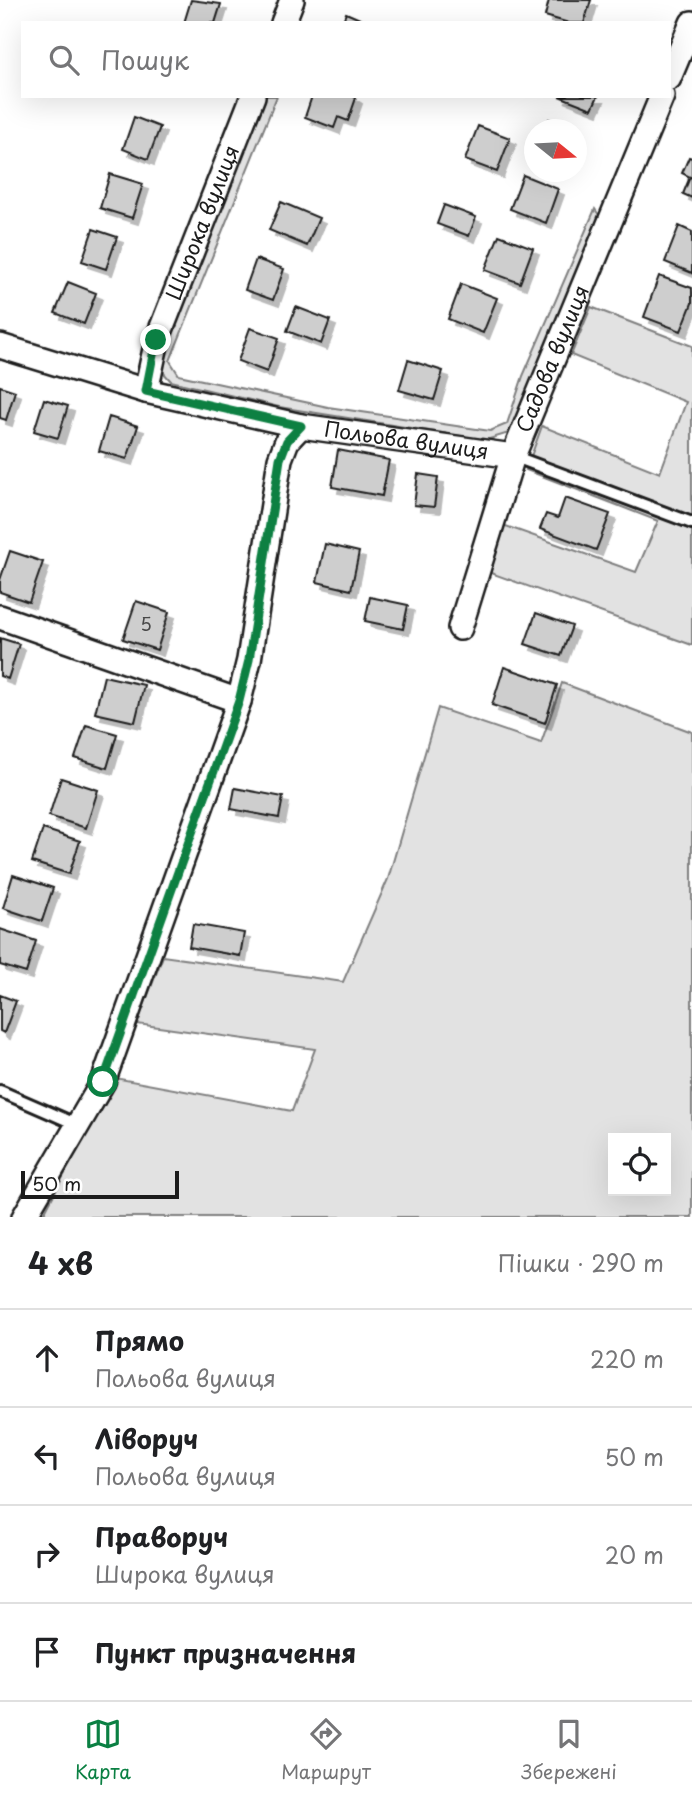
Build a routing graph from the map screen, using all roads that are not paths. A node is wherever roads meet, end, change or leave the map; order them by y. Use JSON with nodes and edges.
{"nodes":[{"id":1,"x":292,"y":0,"type":"edge"},
{"id":2,"x":283,"y":21,"type":"edge"},
{"id":3,"x":692,"y":23,"type":"edge"},
{"id":4,"x":671,"y":73,"type":"edge"},
{"id":5,"x":252,"y":98,"type":"edge"},
{"id":6,"x":661,"y":98,"type":"edge"},
{"id":7,"x":0,"y":346,"type":"edge"},
{"id":8,"x":146,"y":391,"type":"junction"},
{"id":9,"x":301,"y":426,"type":"junction"},
{"id":10,"x":513,"y":456,"type":"junction"},
{"id":11,"x":692,"y":523,"type":"edge"},
{"id":12,"x":0,"y":617,"type":"edge"},
{"id":13,"x":460,"y":628,"type":"dead end"},
{"id":14,"x":239,"y":701,"type":"junction"},
{"id":15,"x":0,"y":1091,"type":"edge"},
{"id":16,"x":80,"y":1126,"type":"junction"},
{"id":17,"x":24,"y":1217,"type":"edge"}],
"edges":[{"from":1,"to":2,"type":"street"},
{"from":3,"to":4,"type":"street"},
{"from":5,"to":8,"type":"street","name":"Широка вулиця"},
{"from":6,"to":10,"type":"street","name":"Садова вулиця"},
{"from":7,"to":8,"type":"street","name":"Польова вулиця"},
{"from":8,"to":9,"type":"street","name":"Польова вулиця"},
{"from":9,"to":10,"type":"street","name":"Польова вулиця"},
{"from":9,"to":14,"type":"street","name":"Польова вулиця"},
{"from":10,"to":11,"type":"lane"},
{"from":10,"to":13,"type":"street","name":"Садова вулиця"},
{"from":12,"to":14,"type":"street"},
{"from":14,"to":16,"type":"street","name":"Польова вулиця"},
{"from":15,"to":16,"type":"lane"},
{"from":16,"to":17,"type":"street","name":"Польова вулиця"}]}
